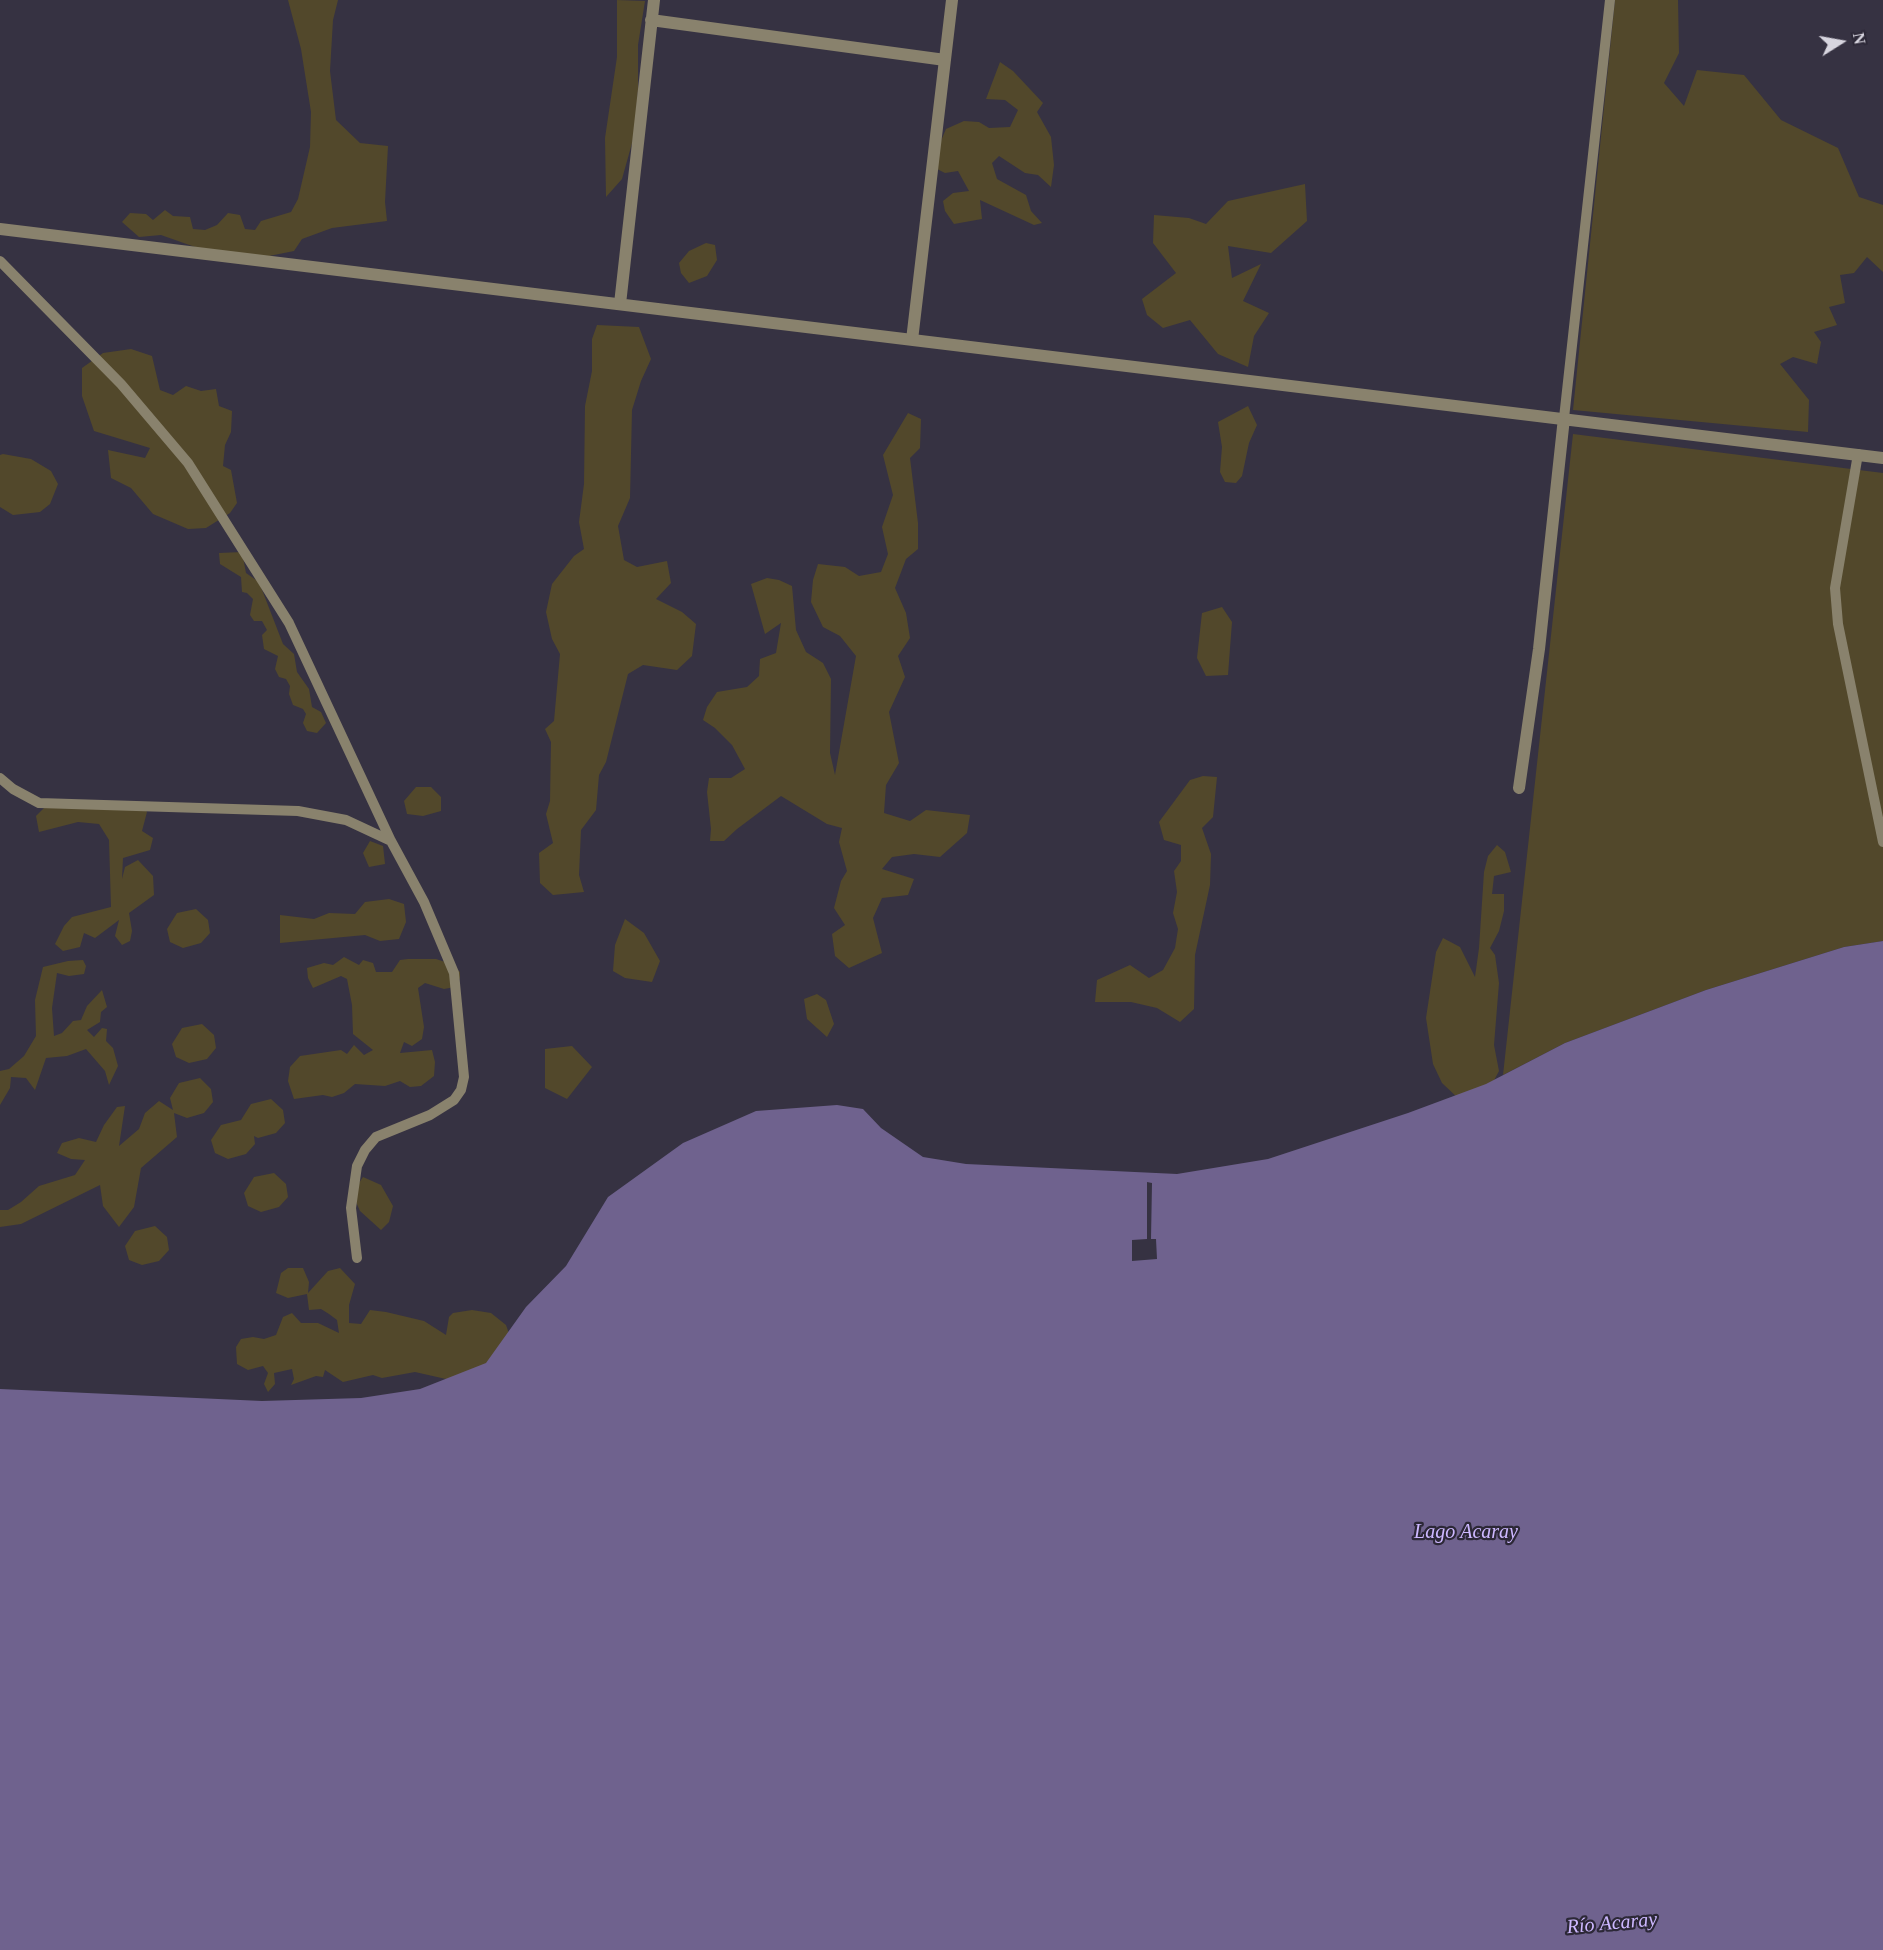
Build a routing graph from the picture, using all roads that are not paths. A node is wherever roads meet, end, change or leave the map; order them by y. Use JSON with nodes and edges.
{"nodes":[{"id":1,"x":654,"y":0,"type":"edge"},
{"id":2,"x":952,"y":0,"type":"edge"},
{"id":3,"x":1610,"y":0,"type":"edge"},
{"id":4,"x":651,"y":20,"type":"junction"},
{"id":5,"x":945,"y":60,"type":"junction"},
{"id":6,"x":0,"y":229,"type":"edge"},
{"id":7,"x":0,"y":261,"type":"edge"},
{"id":8,"x":620,"y":304,"type":"junction"},
{"id":9,"x":912,"y":340,"type":"junction"},
{"id":10,"x":1564,"y":417,"type":"junction"},
{"id":11,"x":1858,"y":454,"type":"junction"},
{"id":12,"x":1883,"y":458,"type":"edge"},
{"id":13,"x":0,"y":778,"type":"edge"},
{"id":14,"x":1519,"y":788,"type":"dead end"},
{"id":15,"x":391,"y":841,"type":"junction"},
{"id":16,"x":1883,"y":842,"type":"edge"},
{"id":17,"x":357,"y":1258,"type":"dead end"}],
"edges":[{"from":1,"to":4,"type":"street"},
{"from":2,"to":5,"type":"street"},
{"from":3,"to":10,"type":"lane"},
{"from":4,"to":5,"type":"street"},
{"from":4,"to":8,"type":"street"},
{"from":5,"to":9,"type":"street"},
{"from":6,"to":8,"type":"street"},
{"from":7,"to":15,"type":"lane"},
{"from":8,"to":9,"type":"street"},
{"from":9,"to":10,"type":"street"},
{"from":10,"to":11,"type":"street"},
{"from":10,"to":14,"type":"street"},
{"from":11,"to":12,"type":"street"},
{"from":11,"to":16,"type":"lane"},
{"from":13,"to":15,"type":"lane"},
{"from":15,"to":17,"type":"lane"}]}
